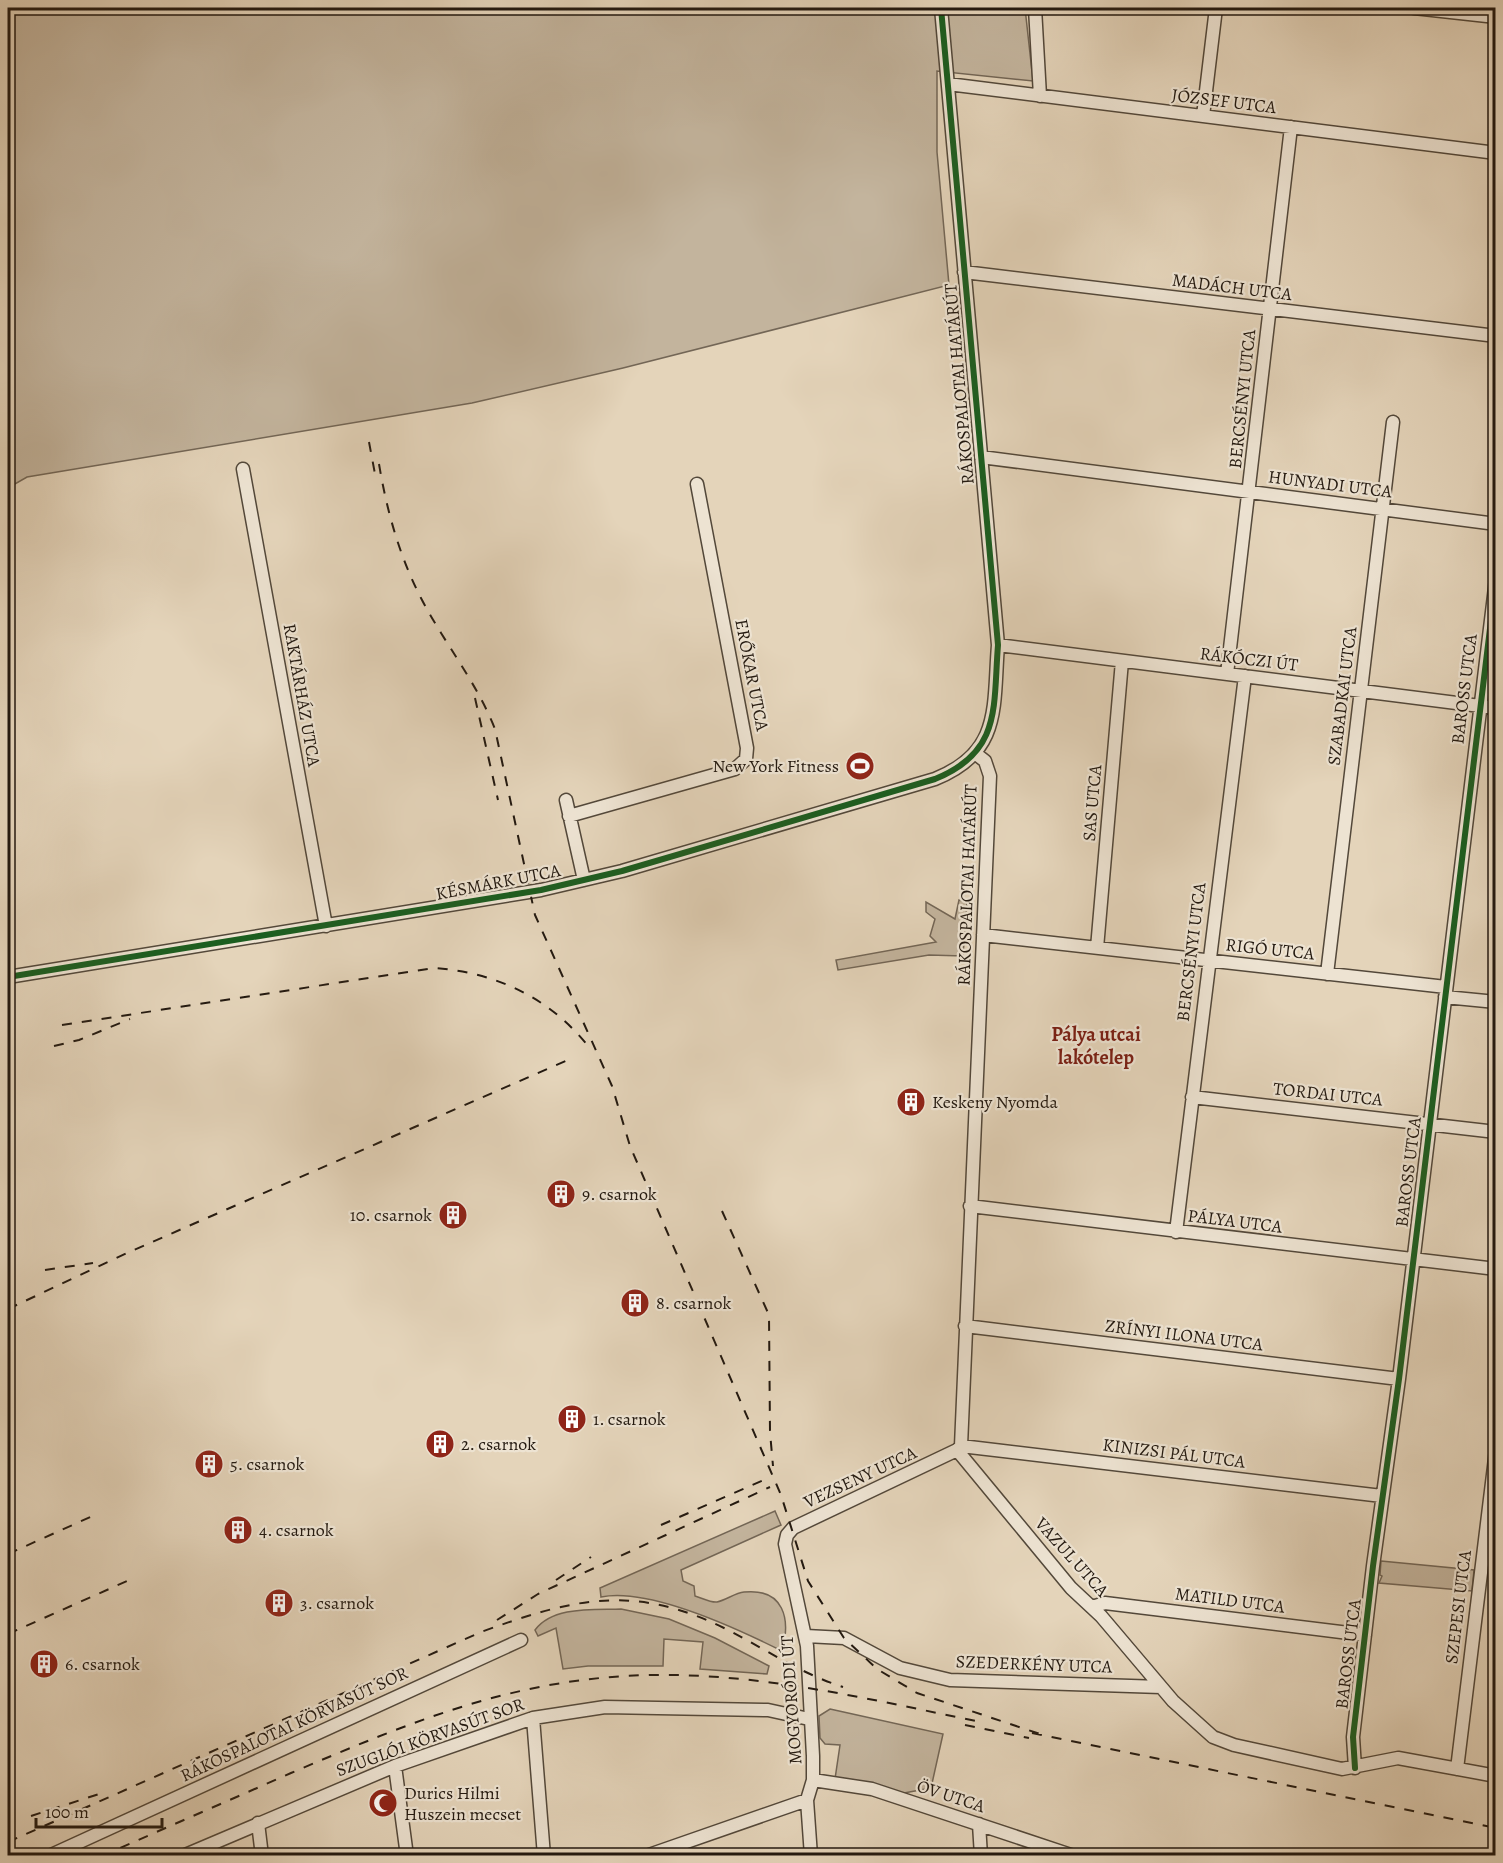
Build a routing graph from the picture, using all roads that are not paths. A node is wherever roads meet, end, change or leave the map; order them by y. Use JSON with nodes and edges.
{"nodes":[{"id":1,"x":941,"y":8,"type":"edge"},
{"id":2,"x":1035,"y":8,"type":"edge"},
{"id":3,"x":1216,"y":8,"type":"edge"},
{"id":4,"x":1414,"y":8,"type":"edge"},
{"id":5,"x":1496,"y":17,"type":"edge"},
{"id":6,"x":948,"y":84,"type":"junction"},
{"id":7,"x":1040,"y":96,"type":"junction"},
{"id":8,"x":1203,"y":116,"type":"junction"},
{"id":9,"x":1291,"y":127,"type":"junction"},
{"id":10,"x":1496,"y":153,"type":"edge"},
{"id":11,"x":964,"y":272,"type":"junction"},
{"id":12,"x":1270,"y":310,"type":"junction"},
{"id":13,"x":1496,"y":336,"type":"edge"},
{"id":14,"x":1393,"y":422,"type":"dead end"},
{"id":15,"x":981,"y":457,"type":"junction"},
{"id":16,"x":243,"y":469,"type":"dead end"},
{"id":17,"x":697,"y":484,"type":"dead end"},
{"id":18,"x":1249,"y":492,"type":"junction"},
{"id":19,"x":1382,"y":509,"type":"junction"},
{"id":20,"x":1496,"y":524,"type":"edge"},
{"id":21,"x":1496,"y":579,"type":"edge"},
{"id":22,"x":998,"y":645,"type":"junction"},
{"id":23,"x":1122,"y":661,"type":"junction"},
{"id":24,"x":1227,"y":674,"type":"junction"},
{"id":25,"x":1245,"y":676,"type":"junction"},
{"id":26,"x":1360,"y":691,"type":"junction"},
{"id":27,"x":1480,"y":706,"type":"junction"},
{"id":28,"x":1496,"y":708,"type":"edge"},
{"id":29,"x":976,"y":754,"type":"junction"},
{"id":30,"x":566,"y":801,"type":"dead end"},
{"id":31,"x":569,"y":816,"type":"junction"},
{"id":32,"x":584,"y":880,"type":"junction"},
{"id":33,"x":326,"y":926,"type":"junction"},
{"id":34,"x":983,"y":935,"type":"junction"},
{"id":35,"x":1097,"y":948,"type":"junction"},
{"id":36,"x":1208,"y":961,"type":"junction"},
{"id":37,"x":1327,"y":974,"type":"junction"},
{"id":38,"x":8,"y":976,"type":"edge"},
{"id":39,"x":1445,"y":992,"type":"junction"},
{"id":40,"x":1496,"y":1002,"type":"edge"},
{"id":41,"x":1192,"y":1097,"type":"junction"},
{"id":42,"x":1429,"y":1124,"type":"junction"},
{"id":43,"x":1496,"y":1132,"type":"edge"},
{"id":44,"x":970,"y":1206,"type":"junction"},
{"id":45,"x":1176,"y":1232,"type":"junction"},
{"id":46,"x":1412,"y":1259,"type":"junction"},
{"id":47,"x":1496,"y":1269,"type":"edge"},
{"id":48,"x":965,"y":1326,"type":"junction"},
{"id":49,"x":1399,"y":1379,"type":"junction"},
{"id":50,"x":959,"y":1448,"type":"junction"},
{"id":51,"x":1496,"y":1450,"type":"edge"},
{"id":52,"x":1382,"y":1496,"type":"junction"},
{"id":53,"x":785,"y":1544,"type":"joint"},
{"id":54,"x":1092,"y":1607,"type":"junction"},
{"id":55,"x":1365,"y":1635,"type":"junction"},
{"id":56,"x":806,"y":1636,"type":"junction"},
{"id":57,"x":521,"y":1640,"type":"dead end"},
{"id":58,"x":1161,"y":1687,"type":"junction"},
{"id":59,"x":533,"y":1718,"type":"junction"},
{"id":60,"x":809,"y":1719,"type":"junction"},
{"id":61,"x":395,"y":1766,"type":"junction"},
{"id":62,"x":1354,"y":1768,"type":"junction"},
{"id":63,"x":1457,"y":1769,"type":"junction"},
{"id":64,"x":1496,"y":1776,"type":"edge"},
{"id":65,"x":813,"y":1780,"type":"junction"},
{"id":66,"x":807,"y":1800,"type":"junction"},
{"id":67,"x":258,"y":1823,"type":"junction"},
{"id":68,"x":979,"y":1824,"type":"junction"},
{"id":69,"x":682,"y":1850,"type":"edge"},
{"id":70,"x":49,"y":1856,"type":"edge"},
{"id":71,"x":183,"y":1856,"type":"edge"},
{"id":72,"x":262,"y":1856,"type":"edge"},
{"id":73,"x":407,"y":1856,"type":"edge"},
{"id":74,"x":544,"y":1856,"type":"edge"},
{"id":75,"x":646,"y":1856,"type":"edge"},
{"id":76,"x":811,"y":1856,"type":"edge"},
{"id":77,"x":981,"y":1856,"type":"edge"},
{"id":78,"x":1074,"y":1856,"type":"edge"}],
"edges":[{"from":1,"to":6,"type":"street","name":"RÁKOSPALOTAI HATÁRÚT"},
{"from":2,"to":7,"type":"street"},
{"from":3,"to":8,"type":"street"},
{"from":4,"to":5,"type":"street"},
{"from":6,"to":7,"type":"street","name":"JÓZSEF UTCA"},
{"from":6,"to":11,"type":"street","name":"RÁKOSPALOTAI HATÁRÚT"},
{"from":7,"to":8,"type":"street","name":"JÓZSEF UTCA"},
{"from":8,"to":9,"type":"street","name":"JÓZSEF UTCA"},
{"from":9,"to":10,"type":"street","name":"JÓZSEF UTCA"},
{"from":9,"to":12,"type":"street","name":"BERCSÉNYI UTCA"},
{"from":11,"to":12,"type":"street","name":"MADÁCH UTCA"},
{"from":11,"to":15,"type":"street","name":"RÁKOSPALOTAI HATÁRÚT"},
{"from":12,"to":13,"type":"street","name":"MADÁCH UTCA"},
{"from":12,"to":18,"type":"street","name":"BERCSÉNYI UTCA"},
{"from":14,"to":19,"type":"street","name":"SZABADKAI UTCA"},
{"from":15,"to":18,"type":"street","name":"HUNYADI UTCA"},
{"from":15,"to":22,"type":"street","name":"RÁKOSPALOTAI HATÁRÚT"},
{"from":16,"to":33,"type":"street","name":"RAKTÁRHÁZ UTCA"},
{"from":17,"to":31,"type":"street","name":"ERŐKAR UTCA"},
{"from":18,"to":19,"type":"street","name":"HUNYADI UTCA"},
{"from":18,"to":24,"type":"street","name":"BERCSÉNYI UTCA"},
{"from":19,"to":20,"type":"street","name":"HUNYADI UTCA"},
{"from":19,"to":26,"type":"street","name":"SZABADKAI UTCA"},
{"from":21,"to":27,"type":"street","name":"BAROSS UTCA"},
{"from":22,"to":23,"type":"street","name":"RÁKÓCZI ÚT"},
{"from":22,"to":29,"type":"street","name":"RÁKOSPALOTAI HATÁRÚT"},
{"from":23,"to":24,"type":"street","name":"RÁKÓCZI ÚT"},
{"from":23,"to":35,"type":"street","name":"SAS UTCA"},
{"from":24,"to":25,"type":"street","name":"RÁKÓCZI ÚT"},
{"from":25,"to":26,"type":"street","name":"RÁKÓCZI ÚT"},
{"from":25,"to":36,"type":"street","name":"BERCSÉNYI UTCA"},
{"from":26,"to":27,"type":"street","name":"RÁKÓCZI ÚT"},
{"from":26,"to":37,"type":"street","name":"SZABADKAI UTCA"},
{"from":27,"to":28,"type":"street","name":"RÁKÓCZI ÚT"},
{"from":27,"to":39,"type":"street","name":"BAROSS UTCA"},
{"from":29,"to":32,"type":"street","name":"KÉSMÁRK UTCA"},
{"from":29,"to":34,"type":"street","name":"RÁKOSPALOTAI HATÁRÚT"},
{"from":30,"to":31,"type":"street"},
{"from":31,"to":32,"type":"street"},
{"from":32,"to":33,"type":"street","name":"KÉSMÁRK UTCA"},
{"from":33,"to":38,"type":"street","name":"KÉSMÁRK UTCA"},
{"from":34,"to":35,"type":"street","name":"RIGÓ UTCA"},
{"from":34,"to":44,"type":"street","name":"RÁKOSPALOTAI HATÁRÚT"},
{"from":35,"to":36,"type":"street","name":"RIGÓ UTCA"},
{"from":36,"to":37,"type":"street","name":"RIGÓ UTCA"},
{"from":36,"to":41,"type":"street","name":"BERCSÉNYI UTCA"},
{"from":37,"to":39,"type":"street","name":"RIGÓ UTCA"},
{"from":39,"to":40,"type":"street","name":"RIGÓ UTCA"},
{"from":39,"to":42,"type":"street","name":"BAROSS UTCA"},
{"from":41,"to":42,"type":"street","name":"TORDAI UTCA"},
{"from":41,"to":45,"type":"street","name":"BERCSÉNYI UTCA"},
{"from":42,"to":43,"type":"street","name":"TORDAI UTCA"},
{"from":42,"to":46,"type":"street","name":"BAROSS UTCA"},
{"from":44,"to":45,"type":"street","name":"PÁLYA UTCA"},
{"from":44,"to":48,"type":"street","name":"RÁKOSPALOTAI HATÁRÚT"},
{"from":45,"to":46,"type":"street","name":"PÁLYA UTCA"},
{"from":46,"to":47,"type":"street","name":"PÁLYA UTCA"},
{"from":46,"to":49,"type":"street","name":"BAROSS UTCA"},
{"from":48,"to":49,"type":"street","name":"ZRÍNYI ILONA UTCA"},
{"from":48,"to":50,"type":"street","name":"RÁKOSPALOTAI HATÁRÚT"},
{"from":49,"to":52,"type":"street","name":"BAROSS UTCA"},
{"from":50,"to":52,"type":"street","name":"KINIZSI PÁL UTCA"},
{"from":50,"to":53,"type":"street","name":"VEZSENY UTCA"},
{"from":50,"to":54,"type":"street","name":"VAZUL UTCA"},
{"from":51,"to":63,"type":"street","name":"SZEPESI UTCA"},
{"from":52,"to":55,"type":"street","name":"BAROSS UTCA"},
{"from":53,"to":56,"type":"street","name":"MOGYORÓDI ÚT"},
{"from":54,"to":55,"type":"street","name":"MATILD UTCA"},
{"from":54,"to":58,"type":"street","name":"VAZUL UTCA"},
{"from":55,"to":62,"type":"street","name":"BAROSS UTCA"},
{"from":56,"to":58,"type":"street","name":"SZEDERKÉNY UTCA"},
{"from":56,"to":60,"type":"street","name":"MOGYORÓDI ÚT"},
{"from":57,"to":70,"type":"street","name":"RÁKOSPALOTAI KÖRVASÚT SOR"},
{"from":58,"to":62,"type":"street","name":"VAZUL UTCA"},
{"from":59,"to":60,"type":"street","name":"SZUGLÓI KÖRVASÚT SOR"},
{"from":59,"to":61,"type":"street","name":"SZUGLÓI KÖRVASÚT SOR"},
{"from":59,"to":74,"type":"street"},
{"from":60,"to":65,"type":"street","name":"MOGYORÓDI ÚT"},
{"from":61,"to":67,"type":"street","name":"SZUGLÓI KÖRVASÚT SOR"},
{"from":61,"to":73,"type":"street"},
{"from":62,"to":63,"type":"street","name":"VAZUL UTCA"},
{"from":63,"to":64,"type":"street","name":"VAZUL UTCA"},
{"from":65,"to":66,"type":"street","name":"MOGYORÓDI ÚT"},
{"from":65,"to":68,"type":"street","name":"ÖV UTCA"},
{"from":66,"to":69,"type":"street"},
{"from":66,"to":76,"type":"street","name":"MOGYORÓDI ÚT"},
{"from":67,"to":71,"type":"street","name":"SZUGLÓI KÖRVASÚT SOR"},
{"from":67,"to":72,"type":"street"},
{"from":68,"to":77,"type":"street"},
{"from":68,"to":78,"type":"street","name":"ÖV UTCA"},
{"from":69,"to":75,"type":"street"}]}
